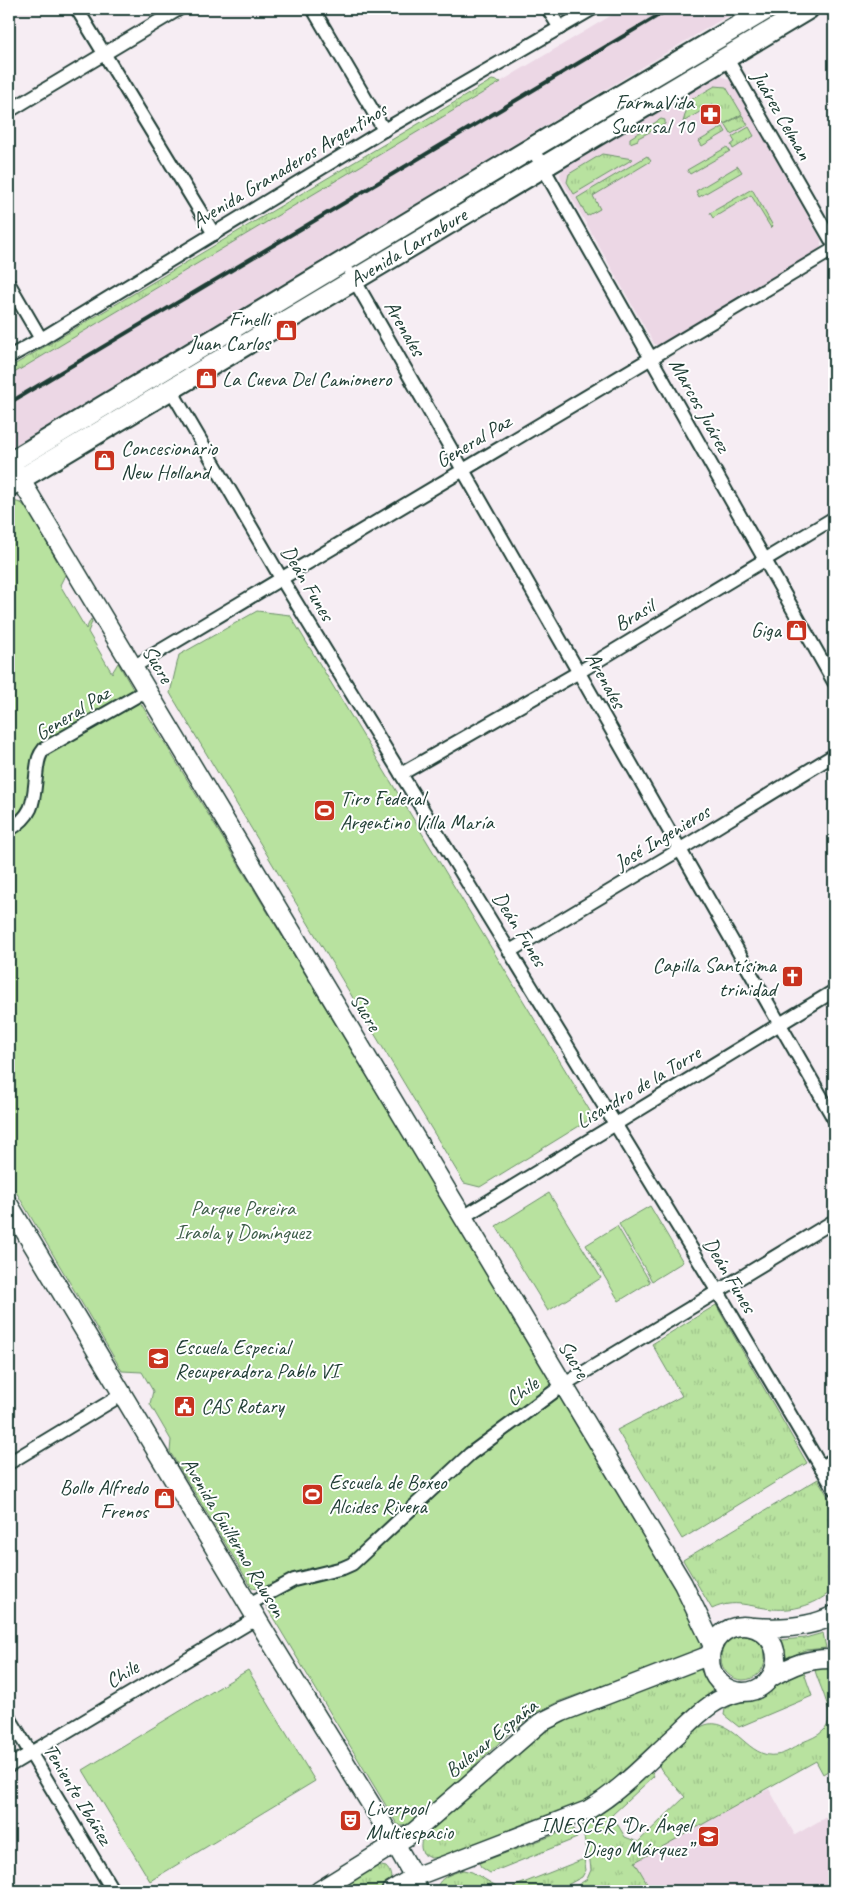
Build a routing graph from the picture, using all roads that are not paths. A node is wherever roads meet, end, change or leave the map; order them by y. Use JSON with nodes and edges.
{"nodes":[{"id":1,"x":77,"y":9,"type":"edge"},
{"id":2,"x":179,"y":9,"type":"edge"},
{"id":3,"x":313,"y":9,"type":"edge"},
{"id":4,"x":548,"y":9,"type":"edge"},
{"id":5,"x":592,"y":9,"type":"edge"},
{"id":6,"x":767,"y":9,"type":"edge"},
{"id":7,"x":808,"y":9,"type":"edge"},
{"id":8,"x":560,"y":28,"type":"junction"},
{"id":9,"x":104,"y":53,"type":"junction"},
{"id":10,"x":726,"y":57,"type":"junction"},
{"id":11,"x":9,"y":111,"type":"edge"},
{"id":12,"x":384,"y":130,"type":"junction"},
{"id":13,"x":532,"y":148,"type":"junction"},
{"id":14,"x":542,"y":167,"type":"junction"},
{"id":15,"x":214,"y":234,"type":"junction"},
{"id":16,"x":834,"y":245,"type":"edge"},
{"id":17,"x":834,"y":249,"type":"edge"},
{"id":18,"x":343,"y":261,"type":"junction"},
{"id":19,"x":354,"y":280,"type":"junction"},
{"id":20,"x":9,"y":284,"type":"edge"},
{"id":21,"x":41,"y":339,"type":"junction"},
{"id":22,"x":9,"y":357,"type":"edge"},
{"id":23,"x":651,"y":359,"type":"junction"},
{"id":24,"x":170,"y":390,"type":"junction"},
{"id":25,"x":464,"y":470,"type":"junction"},
{"id":26,"x":12,"y":473,"type":"edge"},
{"id":27,"x":834,"y":518,"type":"edge"},
{"id":28,"x":765,"y":560,"type":"junction"},
{"id":29,"x":281,"y":578,"type":"junction"},
{"id":30,"x":133,"y":667,"type":"junction"},
{"id":31,"x":579,"y":672,"type":"junction"},
{"id":32,"x":834,"y":682,"type":"edge"},
{"id":33,"x":147,"y":690,"type":"junction"},
{"id":34,"x":834,"y":755,"type":"edge"},
{"id":35,"x":401,"y":774,"type":"junction"},
{"id":36,"x":9,"y":830,"type":"edge"},
{"id":37,"x":679,"y":850,"type":"junction"},
{"id":38,"x":510,"y":951,"type":"junction"},
{"id":39,"x":834,"y":991,"type":"edge"},
{"id":40,"x":779,"y":1025,"type":"junction"},
{"id":41,"x":834,"y":1119,"type":"edge"},
{"id":42,"x":616,"y":1125,"type":"junction"},
{"id":43,"x":9,"y":1205,"type":"edge"},
{"id":44,"x":463,"y":1217,"type":"junction"},
{"id":45,"x":834,"y":1221,"type":"edge"},
{"id":46,"x":718,"y":1292,"type":"junction"},
{"id":47,"x":563,"y":1385,"type":"junction"},
{"id":48,"x":123,"y":1394,"type":"junction"},
{"id":49,"x":834,"y":1459,"type":"edge"},
{"id":50,"x":9,"y":1463,"type":"edge"},
{"id":51,"x":821,"y":1467,"type":"junction"},
{"id":52,"x":834,"y":1489,"type":"edge"},
{"id":53,"x":683,"y":1584,"type":"junction"},
{"id":54,"x":253,"y":1611,"type":"junction"},
{"id":55,"x":834,"y":1615,"type":"edge"},
{"id":56,"x":732,"y":1627,"type":"junction"},
{"id":57,"x":754,"y":1627,"type":"junction"},
{"id":58,"x":711,"y":1650,"type":"junction"},
{"id":59,"x":834,"y":1659,"type":"edge"},
{"id":60,"x":770,"y":1678,"type":"junction"},
{"id":61,"x":741,"y":1692,"type":"junction"},
{"id":62,"x":9,"y":1717,"type":"edge"},
{"id":63,"x":30,"y":1752,"type":"junction"},
{"id":64,"x":9,"y":1766,"type":"edge"},
{"id":65,"x":396,"y":1845,"type":"junction"},
{"id":66,"x":418,"y":1884,"type":"edge"},
{"id":67,"x":113,"y":1891,"type":"edge"},
{"id":68,"x":319,"y":1891,"type":"edge"},
{"id":69,"x":391,"y":1891,"type":"edge"}],
"edges":[{"from":1,"to":9,"type":"street"},
{"from":2,"to":9,"type":"street"},
{"from":3,"to":12,"type":"street"},
{"from":4,"to":8,"type":"street"},
{"from":5,"to":8,"type":"street","name":"Avenida Granaderos Argentinos"},
{"from":6,"to":13,"type":"main road","name":"Avenida Larrabure"},
{"from":7,"to":10,"type":"main road","name":"Avenida Larrabure"},
{"from":8,"to":12,"type":"street","name":"Avenida Granaderos Argentinos"},
{"from":9,"to":11,"type":"street"},
{"from":9,"to":15,"type":"street"},
{"from":10,"to":14,"type":"main road","name":"Avenida Larrabure"},
{"from":10,"to":16,"type":"street","name":"Juárez Celman"},
{"from":12,"to":15,"type":"street","name":"Avenida Granaderos Argentinos"},
{"from":13,"to":14,"type":"street","name":"Marcos Juárez"},
{"from":13,"to":18,"type":"main road","name":"Avenida Larrabure"},
{"from":14,"to":19,"type":"main road","name":"Avenida Larrabure"},
{"from":14,"to":23,"type":"street","name":"Marcos Juárez"},
{"from":15,"to":21,"type":"street","name":"Avenida Granaderos Argentinos"},
{"from":17,"to":23,"type":"street","name":"General Paz"},
{"from":18,"to":19,"type":"street","name":"Arenales"},
{"from":18,"to":26,"type":"main road","name":"Avenida Larrabure"},
{"from":19,"to":24,"type":"main road","name":"Avenida Larrabure"},
{"from":19,"to":25,"type":"street","name":"Arenales"},
{"from":20,"to":21,"type":"street"},
{"from":21,"to":22,"type":"street","name":"Avenida Granaderos Argentinos"},
{"from":23,"to":25,"type":"street","name":"General Paz"},
{"from":23,"to":28,"type":"street","name":"Marcos Juárez"},
{"from":24,"to":26,"type":"main road","name":"Avenida Larrabure"},
{"from":24,"to":29,"type":"street","name":"Deán Funes"},
{"from":25,"to":29,"type":"street","name":"General Paz"},
{"from":25,"to":31,"type":"street","name":"Arenales"},
{"from":26,"to":30,"type":"main road","name":"Sucre"},
{"from":27,"to":28,"type":"street","name":"Brasil"},
{"from":28,"to":31,"type":"street","name":"Brasil"},
{"from":28,"to":32,"type":"street","name":"Marcos Juárez"},
{"from":29,"to":30,"type":"street","name":"General Paz"},
{"from":29,"to":35,"type":"street","name":"Deán Funes"},
{"from":30,"to":33,"type":"main road","name":"Sucre"},
{"from":31,"to":35,"type":"street","name":"Brasil"},
{"from":31,"to":37,"type":"street","name":"Arenales"},
{"from":33,"to":36,"type":"street","name":"General Paz"},
{"from":33,"to":44,"type":"main road","name":"Sucre"},
{"from":34,"to":37,"type":"street","name":"José Ingenieros"},
{"from":35,"to":38,"type":"street","name":"Deán Funes"},
{"from":37,"to":38,"type":"street","name":"José Ingenieros"},
{"from":37,"to":40,"type":"street","name":"Arenales"},
{"from":38,"to":42,"type":"street","name":"Deán Funes"},
{"from":39,"to":40,"type":"street","name":"Lisandro de la Torre"},
{"from":40,"to":41,"type":"street","name":"Arenales"},
{"from":40,"to":42,"type":"street","name":"Lisandro de la Torre"},
{"from":42,"to":44,"type":"street","name":"Lisandro de la Torre"},
{"from":42,"to":46,"type":"street","name":"Deán Funes"},
{"from":43,"to":48,"type":"main road","name":"Avenida Guillermo Rawson"},
{"from":44,"to":47,"type":"main road","name":"Sucre"},
{"from":45,"to":46,"type":"street","name":"Chile"},
{"from":46,"to":47,"type":"street","name":"Chile"},
{"from":46,"to":51,"type":"street","name":"Deán Funes"},
{"from":47,"to":53,"type":"main road","name":"Sucre"},
{"from":47,"to":54,"type":"street","name":"Chile"},
{"from":48,"to":50,"type":"street"},
{"from":48,"to":54,"type":"main road","name":"Avenida Guillermo Rawson"},
{"from":49,"to":51,"type":"street"},
{"from":51,"to":52,"type":"street","name":"Deán Funes"},
{"from":53,"to":56,"type":"main road","name":"Sucre"},
{"from":53,"to":58,"type":"main road","name":"Sucre"},
{"from":54,"to":63,"type":"street","name":"Chile"},
{"from":54,"to":65,"type":"main road","name":"Avenida Guillermo Rawson"},
{"from":55,"to":57,"type":"main road"},
{"from":56,"to":57,"type":"main road"},
{"from":56,"to":58,"type":"main road"},
{"from":57,"to":60,"type":"main road"},
{"from":58,"to":61,"type":"main road"},
{"from":58,"to":65,"type":"main road","name":"Bulevar España"},
{"from":59,"to":60,"type":"main road"},
{"from":60,"to":61,"type":"main road"},
{"from":61,"to":66,"type":"main road"},
{"from":62,"to":63,"type":"street","name":"Teniente Ibáñez"},
{"from":63,"to":64,"type":"street","name":"Chile"},
{"from":63,"to":67,"type":"street","name":"Teniente Ibáñez"},
{"from":65,"to":66,"type":"main road","name":"Avenida Guillermo Rawson"},
{"from":65,"to":68,"type":"main road","name":"Bulevar España"},
{"from":66,"to":69,"type":"main road"}]}
